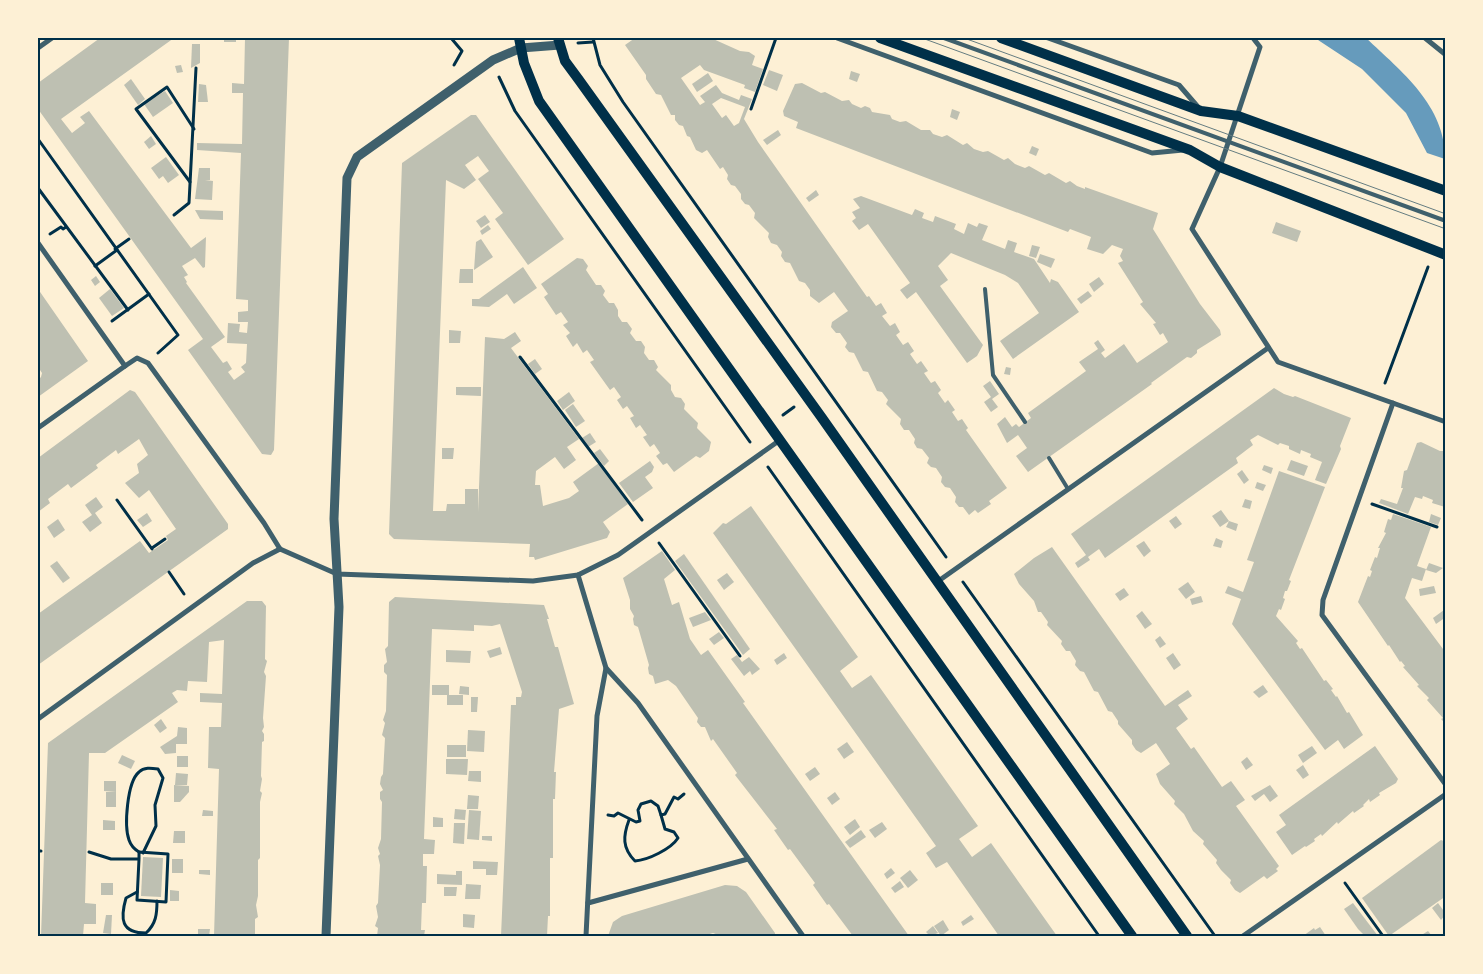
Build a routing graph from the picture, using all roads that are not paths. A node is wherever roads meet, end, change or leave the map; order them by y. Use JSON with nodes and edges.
{"nodes":[{"id":1,"x":52,"y":38,"type":"edge"},
{"id":2,"x":837,"y":38,"type":"edge"},
{"id":3,"x":880,"y":38,"type":"edge"},
{"id":4,"x":944,"y":38,"type":"edge"},
{"id":5,"x":1001,"y":38,"type":"edge"},
{"id":6,"x":1048,"y":38,"type":"edge"},
{"id":7,"x":1253,"y":38,"type":"edge"},
{"id":8,"x":1426,"y":38,"type":"edge"},
{"id":9,"x":559,"y":41,"type":"edge"},
{"id":10,"x":520,"y":43,"type":"edge"},
{"id":11,"x":38,"y":48,"type":"edge"},
{"id":12,"x":1446,"y":55,"type":"edge"},
{"id":13,"x":1202,"y":111,"type":"junction"},
{"id":14,"x":1238,"y":116,"type":"junction"},
{"id":15,"x":1228,"y":142,"type":"junction"},
{"id":16,"x":1190,"y":150,"type":"junction"},
{"id":17,"x":1220,"y":167,"type":"junction"},
{"id":18,"x":1446,"y":191,"type":"edge"},
{"id":19,"x":1446,"y":221,"type":"edge"},
{"id":20,"x":38,"y":244,"type":"edge"},
{"id":21,"x":1446,"y":255,"type":"edge"},
{"id":22,"x":985,"y":289,"type":"dead end"},
{"id":23,"x":1268,"y":348,"type":"junction"},
{"id":24,"x":125,"y":366,"type":"junction"},
{"id":25,"x":1393,"y":403,"type":"junction"},
{"id":26,"x":1025,"y":422,"type":"dead end"},
{"id":27,"x":1446,"y":422,"type":"edge"},
{"id":28,"x":38,"y":428,"type":"edge"},
{"id":29,"x":780,"y":440,"type":"junction"},
{"id":30,"x":1049,"y":458,"type":"dead end"},
{"id":31,"x":1068,"y":489,"type":"junction"},
{"id":32,"x":280,"y":549,"type":"junction"},
{"id":33,"x":337,"y":574,"type":"junction"},
{"id":34,"x":578,"y":575,"type":"junction"},
{"id":35,"x":937,"y":582,"type":"junction"},
{"id":36,"x":606,"y":668,"type":"junction"},
{"id":37,"x":38,"y":719,"type":"edge"},
{"id":38,"x":1446,"y":785,"type":"edge"},
{"id":39,"x":1446,"y":794,"type":"edge"},
{"id":40,"x":748,"y":859,"type":"junction"},
{"id":41,"x":588,"y":902,"type":"junction"},
{"id":42,"x":326,"y":936,"type":"edge"},
{"id":43,"x":586,"y":936,"type":"edge"},
{"id":44,"x":803,"y":936,"type":"edge"},
{"id":45,"x":1132,"y":936,"type":"edge"},
{"id":46,"x":1187,"y":936,"type":"edge"},
{"id":47,"x":1243,"y":936,"type":"edge"}],
"edges":[{"from":1,"to":11,"type":"street"},
{"from":2,"to":16,"type":"street"},
{"from":3,"to":16,"type":"main road"},
{"from":4,"to":15,"type":"lane"},
{"from":5,"to":13,"type":"main road"},
{"from":6,"to":13,"type":"street"},
{"from":7,"to":14,"type":"street"},
{"from":8,"to":12,"type":"street"},
{"from":9,"to":10,"type":"street"},
{"from":9,"to":35,"type":"main road"},
{"from":10,"to":29,"type":"main road"},
{"from":10,"to":33,"type":"street"},
{"from":13,"to":14,"type":"main road"},
{"from":14,"to":15,"type":"street"},
{"from":14,"to":18,"type":"main road"},
{"from":15,"to":17,"type":"street"},
{"from":15,"to":19,"type":"lane"},
{"from":16,"to":17,"type":"main road"},
{"from":17,"to":21,"type":"main road"},
{"from":17,"to":23,"type":"street"},
{"from":20,"to":24,"type":"street"},
{"from":22,"to":26,"type":"lane"},
{"from":23,"to":25,"type":"street"},
{"from":23,"to":31,"type":"street"},
{"from":24,"to":28,"type":"street"},
{"from":24,"to":32,"type":"street"},
{"from":25,"to":27,"type":"street"},
{"from":25,"to":38,"type":"street"},
{"from":29,"to":34,"type":"street"},
{"from":29,"to":45,"type":"main road"},
{"from":30,"to":31,"type":"lane"},
{"from":31,"to":35,"type":"street"},
{"from":32,"to":33,"type":"street"},
{"from":32,"to":37,"type":"street"},
{"from":33,"to":34,"type":"street"},
{"from":33,"to":42,"type":"street"},
{"from":34,"to":36,"type":"street"},
{"from":35,"to":46,"type":"main road"},
{"from":36,"to":40,"type":"street"},
{"from":36,"to":41,"type":"street"},
{"from":39,"to":47,"type":"street"},
{"from":40,"to":41,"type":"street"},
{"from":40,"to":44,"type":"street"},
{"from":41,"to":43,"type":"street"}]}
